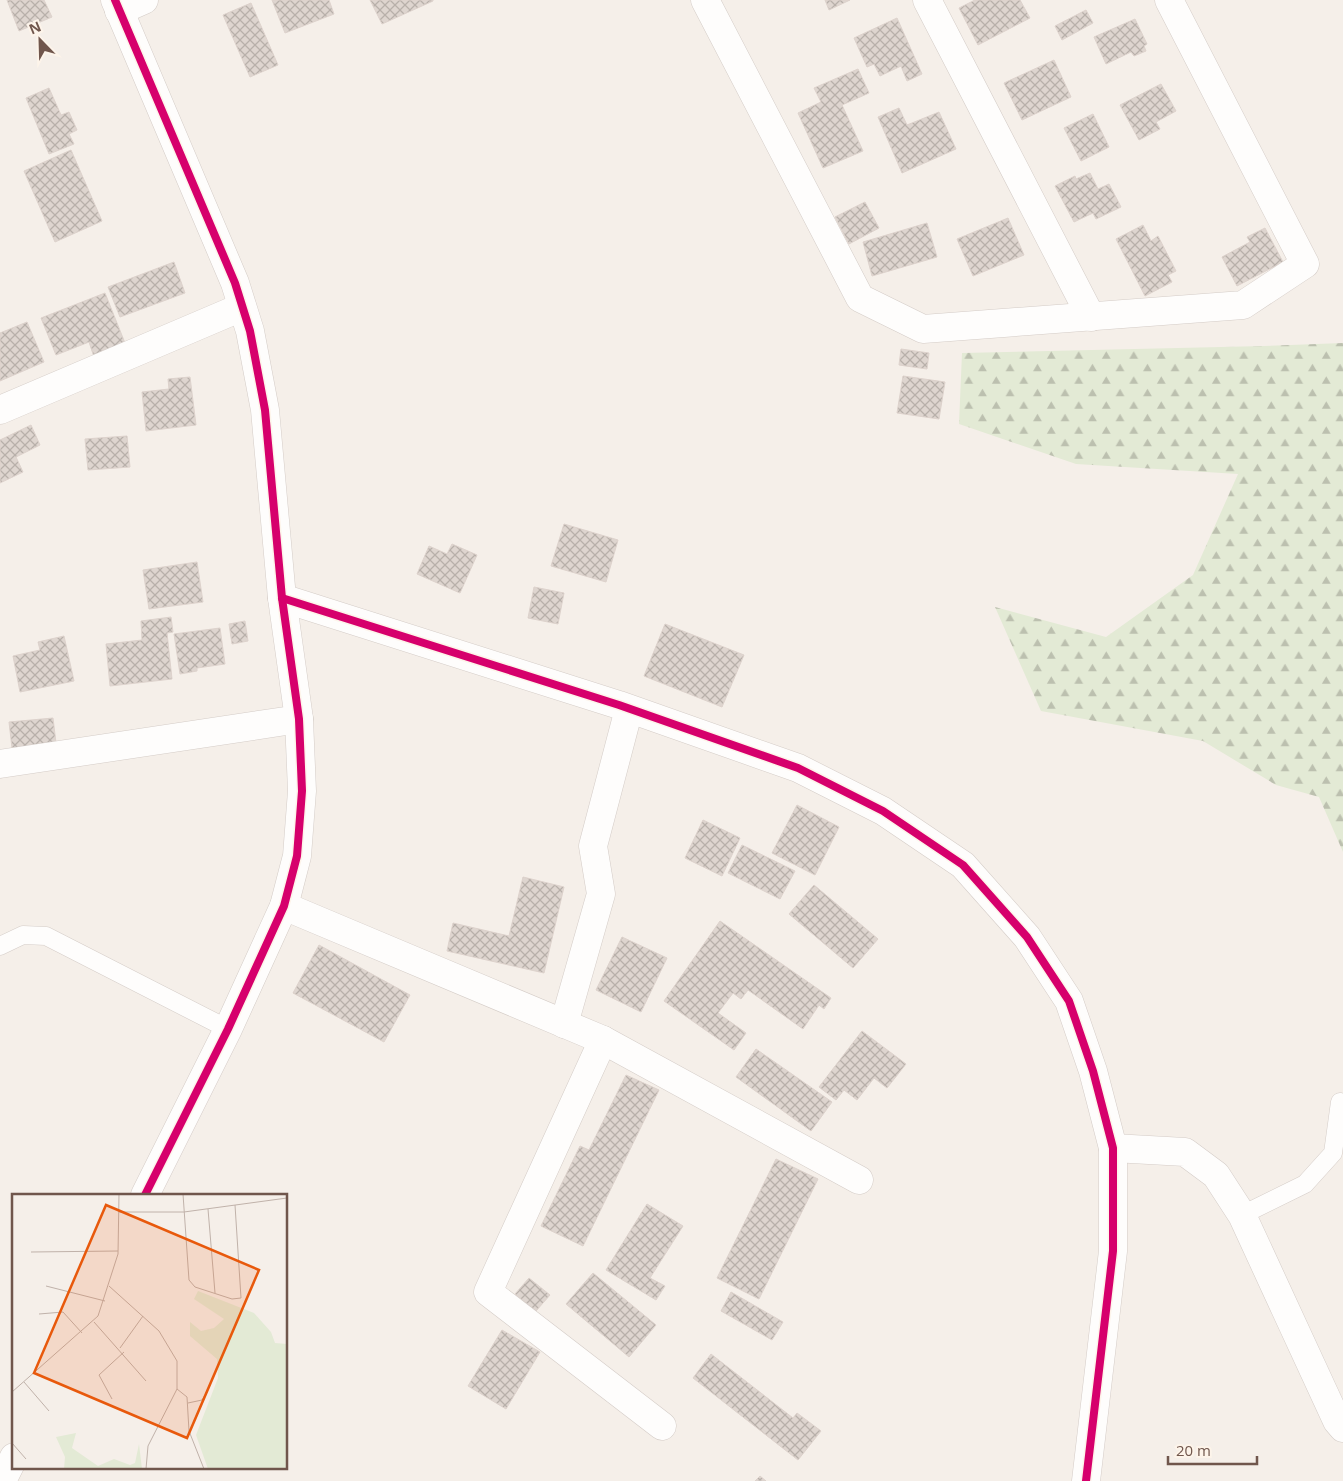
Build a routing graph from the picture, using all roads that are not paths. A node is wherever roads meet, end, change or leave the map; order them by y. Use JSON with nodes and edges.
{"nodes":[{"id":1,"x":144,"y":0,"type":"edge"},
{"id":2,"x":704,"y":0,"type":"edge"},
{"id":3,"x":927,"y":0,"type":"edge"},
{"id":4,"x":1170,"y":0,"type":"edge"},
{"id":5,"x":117,"y":5,"type":"edge"},
{"id":6,"x":242,"y":307,"type":"junction"},
{"id":7,"x":1091,"y":316,"type":"junction"},
{"id":8,"x":0,"y":410,"type":"edge"},
{"id":9,"x":282,"y":598,"type":"junction"},
{"id":10,"x":628,"y":709,"type":"junction"},
{"id":11,"x":300,"y":719,"type":"junction"},
{"id":12,"x":0,"y":764,"type":"edge"},
{"id":13,"x":284,"y":906,"type":"junction"},
{"id":14,"x":0,"y":946,"type":"edge"},
{"id":15,"x":564,"y":1024,"type":"junction"},
{"id":16,"x":228,"y":1029,"type":"junction"},
{"id":17,"x":603,"y":1040,"type":"junction"},
{"id":18,"x":1340,"y":1102,"type":"dead end"},
{"id":19,"x":1113,"y":1148,"type":"junction"},
{"id":20,"x":859,"y":1180,"type":"dead end"},
{"id":21,"x":146,"y":1194,"type":"edge"},
{"id":22,"x":1242,"y":1215,"type":"junction"},
{"id":23,"x":662,"y":1426,"type":"dead end"},
{"id":24,"x":1343,"y":1428,"type":"edge"},
{"id":25,"x":12,"y":1461,"type":"edge"},
{"id":26,"x":2,"y":1481,"type":"edge"},
{"id":27,"x":1086,"y":1481,"type":"edge"}],
"edges":[{"from":1,"to":5,"type":"street"},
{"from":2,"to":7,"type":"street"},
{"from":3,"to":7,"type":"street"},
{"from":4,"to":7,"type":"street"},
{"from":5,"to":6,"type":"street"},
{"from":6,"to":8,"type":"street"},
{"from":6,"to":9,"type":"street"},
{"from":9,"to":10,"type":"street"},
{"from":9,"to":11,"type":"street"},
{"from":10,"to":15,"type":"street"},
{"from":10,"to":19,"type":"street"},
{"from":11,"to":12,"type":"street"},
{"from":11,"to":13,"type":"street"},
{"from":13,"to":15,"type":"street"},
{"from":13,"to":16,"type":"street"},
{"from":14,"to":16,"type":"lane"},
{"from":15,"to":17,"type":"street"},
{"from":16,"to":21,"type":"street"},
{"from":17,"to":20,"type":"street"},
{"from":17,"to":23,"type":"street"},
{"from":18,"to":22,"type":"lane"},
{"from":19,"to":22,"type":"street"},
{"from":19,"to":27,"type":"street"},
{"from":22,"to":24,"type":"street"},
{"from":25,"to":26,"type":"street"}]}
